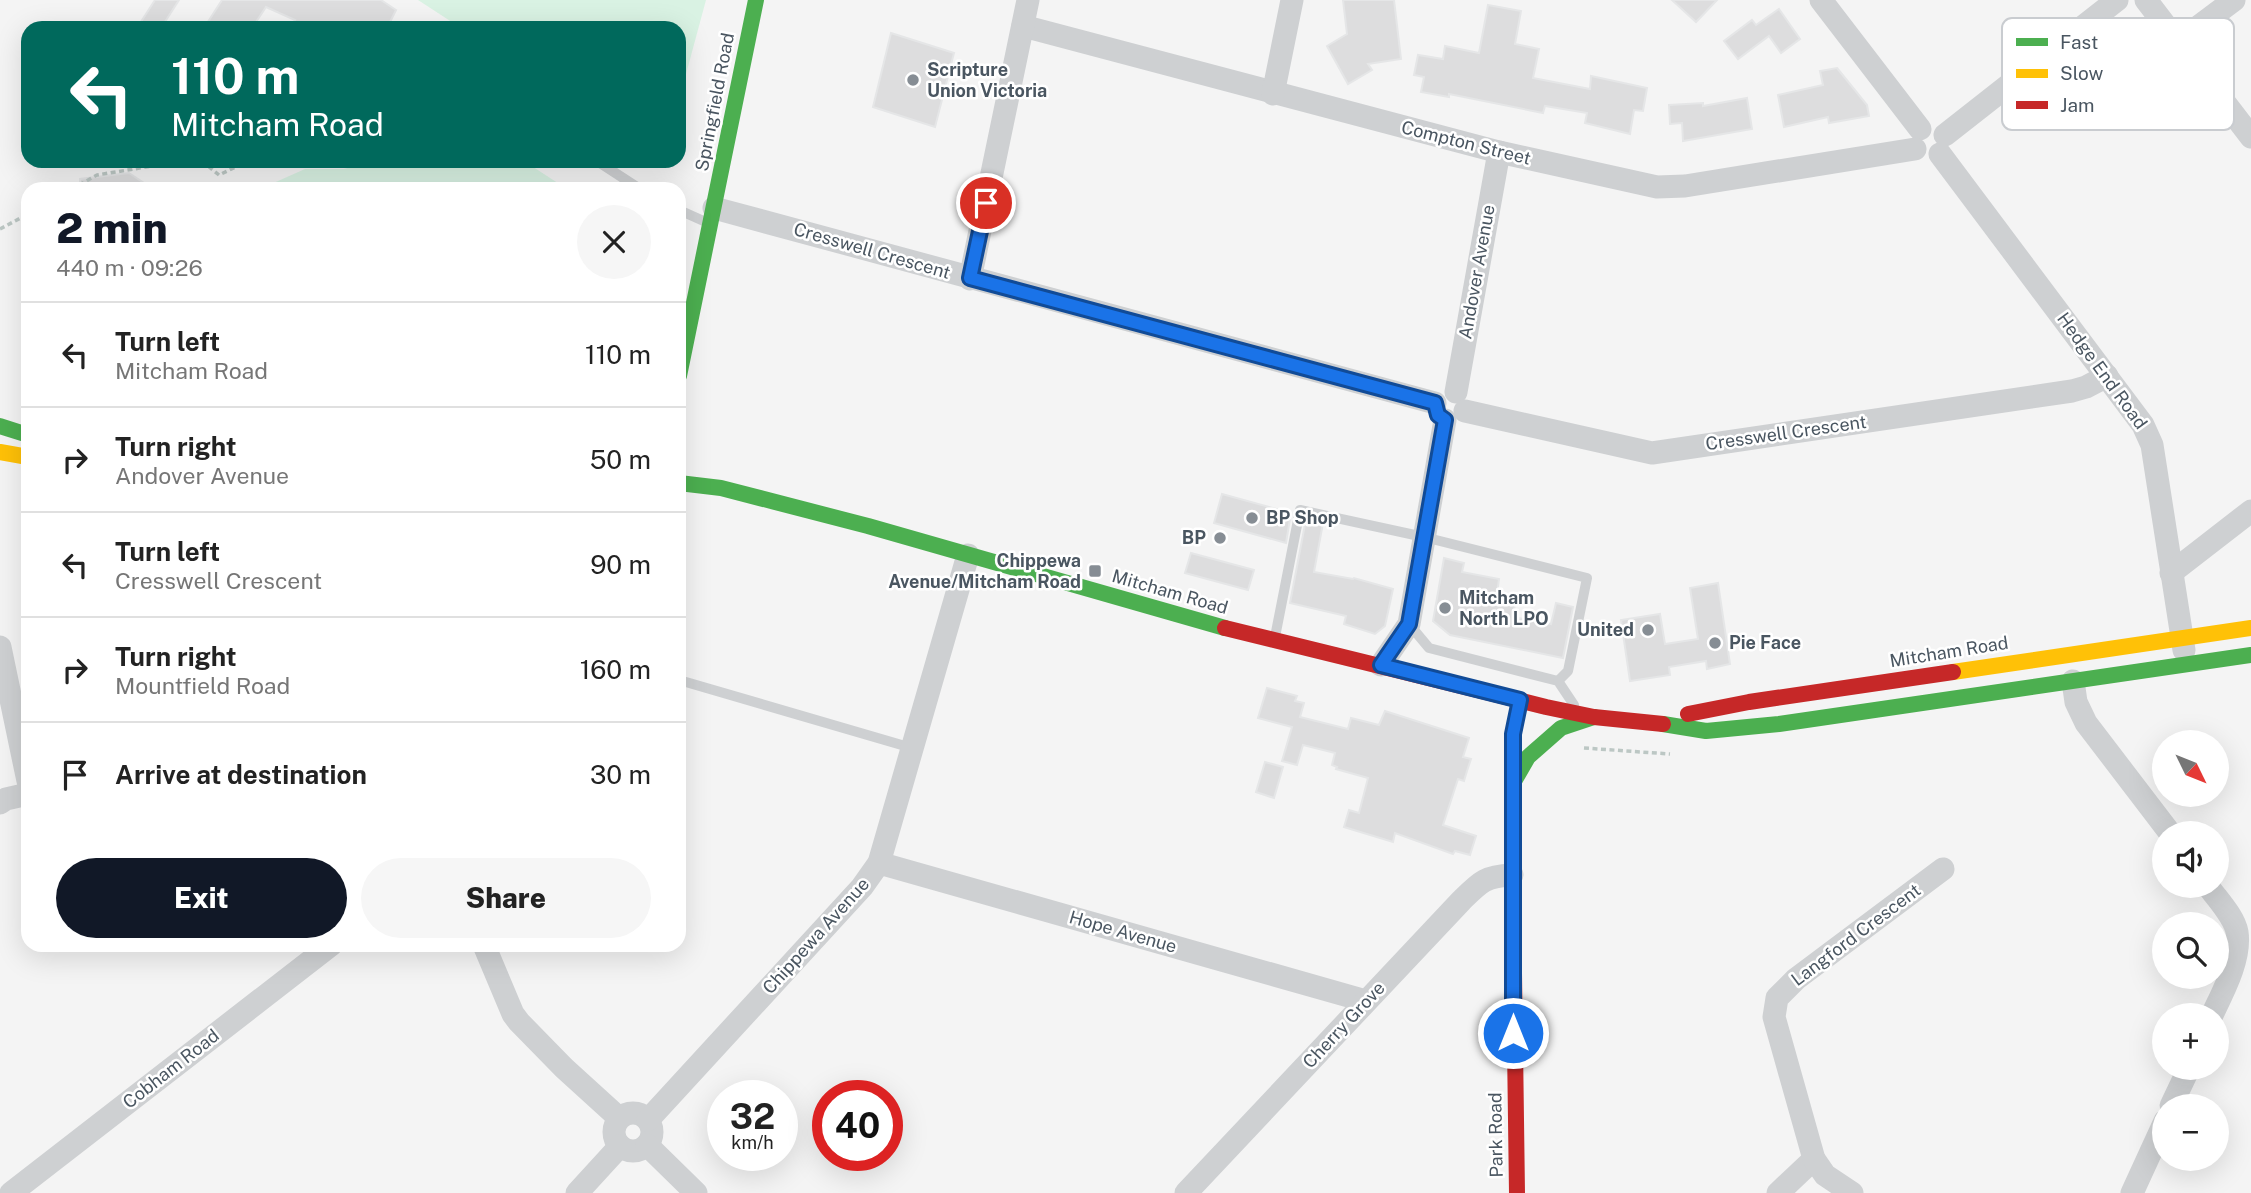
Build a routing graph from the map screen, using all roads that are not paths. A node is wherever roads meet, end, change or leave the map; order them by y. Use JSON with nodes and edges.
{"nodes":[{"id":1,"x":756,"y":0,"type":"edge"},
{"id":2,"x":1028,"y":0,"type":"edge"},
{"id":3,"x":1292,"y":0,"type":"edge"},
{"id":4,"x":1821,"y":0,"type":"edge"},
{"id":5,"x":2117,"y":0,"type":"edge"},
{"id":6,"x":2146,"y":0,"type":"edge"},
{"id":7,"x":2234,"y":0,"type":"edge"},
{"id":8,"x":2095,"y":18,"type":"edge"},
{"id":9,"x":2160,"y":18,"type":"edge"},
{"id":10,"x":2210,"y":18,"type":"edge"},
{"id":11,"x":1023,"y":26,"type":"junction"},
{"id":12,"x":1273,"y":94,"type":"junction"},
{"id":13,"x":2002,"y":96,"type":"edge"},
{"id":14,"x":2234,"y":115,"type":"edge"},
{"id":15,"x":2251,"y":137,"type":"edge"},
{"id":16,"x":1917,"y":139,"type":"junction"},
{"id":17,"x":1943,"y":145,"type":"junction"},
{"id":18,"x":1499,"y":152,"type":"junction"},
{"id":19,"x":608,"y":168,"type":"edge"},
{"id":20,"x":629,"y":182,"type":"edge"},
{"id":21,"x":686,"y":211,"type":"edge"},
{"id":22,"x":712,"y":216,"type":"junction"},
{"id":23,"x":970,"y":278,"type":"junction"},
{"id":24,"x":686,"y":342,"type":"edge"},
{"id":25,"x":2107,"y":376,"type":"junction"},
{"id":26,"x":1450,"y":407,"type":"junction"},
{"id":27,"x":0,"y":426,"type":"edge"},
{"id":28,"x":21,"y":433,"type":"edge"},
{"id":29,"x":0,"y":452,"type":"edge"},
{"id":30,"x":21,"y":456,"type":"edge"},
{"id":31,"x":686,"y":484,"type":"edge"},
{"id":32,"x":2251,"y":511,"type":"edge"},
{"id":33,"x":1424,"y":537,"type":"junction"},
{"id":34,"x":968,"y":555,"type":"junction"},
{"id":35,"x":2171,"y":573,"type":"junction"},
{"id":36,"x":1409,"y":624,"type":"junction"},
{"id":37,"x":2251,"y":628,"type":"edge"},
{"id":38,"x":2183,"y":638,"type":"junction"},
{"id":39,"x":1275,"y":640,"type":"junction"},
{"id":40,"x":0,"y":647,"type":"edge"},
{"id":41,"x":2071,"y":653,"type":"junction"},
{"id":42,"x":2251,"y":655,"type":"edge"},
{"id":43,"x":1426,"y":662,"type":"junction"},
{"id":44,"x":1381,"y":665,"type":"junction"},
{"id":45,"x":2186,"y":665,"type":"junction"},
{"id":46,"x":1558,"y":681,"type":"junction"},
{"id":47,"x":2073,"y":681,"type":"junction"},
{"id":48,"x":686,"y":682,"type":"edge"},
{"id":49,"x":1520,"y":700,"type":"junction"},
{"id":50,"x":1587,"y":715,"type":"junction"},
{"id":51,"x":1654,"y":722,"type":"junction"},
{"id":52,"x":21,"y":748,"type":"edge"},
{"id":53,"x":912,"y":748,"type":"junction"},
{"id":54,"x":1513,"y":783,"type":"junction"},
{"id":55,"x":21,"y":796,"type":"edge"},
{"id":56,"x":0,"y":803,"type":"edge"},
{"id":57,"x":2161,"y":821,"type":"edge"},
{"id":58,"x":879,"y":863,"type":"junction"},
{"id":59,"x":1943,"y":869,"type":"dead end"},
{"id":60,"x":1512,"y":875,"type":"junction"},
{"id":61,"x":2217,"y":898,"type":"edge"},
{"id":62,"x":322,"y":952,"type":"edge"},
{"id":63,"x":487,"y":952,"type":"edge"},
{"id":64,"x":1367,"y":1001,"type":"junction"},
{"id":65,"x":2218,"y":1003,"type":"edge"},
{"id":66,"x":619,"y":1118,"type":"junction"},
{"id":67,"x":648,"y":1119,"type":"junction"},
{"id":68,"x":647,"y":1144,"type":"junction"},
{"id":69,"x":621,"y":1146,"type":"junction"},
{"id":70,"x":2152,"y":1149,"type":"edge"},
{"id":71,"x":1814,"y":1159,"type":"junction"},
{"id":72,"x":11,"y":1193,"type":"edge"},
{"id":73,"x":577,"y":1193,"type":"edge"},
{"id":74,"x":696,"y":1193,"type":"edge"},
{"id":75,"x":1186,"y":1193,"type":"edge"},
{"id":76,"x":1517,"y":1193,"type":"edge"},
{"id":77,"x":1778,"y":1193,"type":"edge"},
{"id":78,"x":1852,"y":1193,"type":"edge"},
{"id":79,"x":2132,"y":1193,"type":"edge"}],
"edges":[{"from":1,"to":22,"type":"main road","name":"Springfield Road"},
{"from":2,"to":11,"type":"street"},
{"from":3,"to":12,"type":"street"},
{"from":4,"to":16,"type":"street"},
{"from":5,"to":8,"type":"street"},
{"from":6,"to":9,"type":"street"},
{"from":7,"to":10,"type":"street"},
{"from":11,"to":12,"type":"street","name":"Compton Street"},
{"from":11,"to":23,"type":"street"},
{"from":12,"to":18,"type":"street","name":"Compton Street"},
{"from":13,"to":17,"type":"street"},
{"from":14,"to":15,"type":"street"},
{"from":16,"to":17,"type":"street"},
{"from":16,"to":18,"type":"street","name":"Compton Street"},
{"from":17,"to":25,"type":"street","name":"Hedge End Road"},
{"from":18,"to":26,"type":"street","name":"Andover Avenue"},
{"from":19,"to":20,"type":"lane"},
{"from":21,"to":22,"type":"lane"},
{"from":22,"to":23,"type":"street","name":"Cresswell Crescent"},
{"from":22,"to":24,"type":"main road","name":"Springfield Road"},
{"from":23,"to":26,"type":"street","name":"Cresswell Crescent"},
{"from":25,"to":26,"type":"street","name":"Cresswell Crescent"},
{"from":25,"to":35,"type":"street","name":"Hedge End Road"},
{"from":26,"to":33,"type":"street","name":"Andover Avenue"},
{"from":27,"to":28,"type":"main road"},
{"from":29,"to":30,"type":"main road"},
{"from":31,"to":34,"type":"main road","name":"Mitcham Road"},
{"from":32,"to":35,"type":"street"},
{"from":33,"to":36,"type":"street","name":"Andover Avenue"},
{"from":33,"to":39,"type":"lane"},
{"from":33,"to":46,"type":"lane"},
{"from":34,"to":39,"type":"main road","name":"Mitcham Road"},
{"from":34,"to":53,"type":"street","name":"Chippewa Avenue"},
{"from":35,"to":38,"type":"street","name":"Hedge End Road"},
{"from":36,"to":43,"type":"lane"},
{"from":36,"to":44,"type":"street","name":"Andover Avenue"},
{"from":37,"to":38,"type":"main road","name":"Mitcham Road"},
{"from":38,"to":41,"type":"main road","name":"Mitcham Road"},
{"from":38,"to":45,"type":"street","name":"Hedge End Road"},
{"from":39,"to":44,"type":"main road","name":"Mitcham Road"},
{"from":40,"to":52,"type":"street"},
{"from":41,"to":47,"type":"main road"},
{"from":41,"to":51,"type":"main road","name":"Mitcham Road"},
{"from":42,"to":45,"type":"main road","name":"Mitcham Road"},
{"from":43,"to":44,"type":"main road","name":"Mitcham Road"},
{"from":43,"to":46,"type":"lane"},
{"from":43,"to":49,"type":"main road","name":"Mitcham Road"},
{"from":45,"to":47,"type":"main road","name":"Mitcham Road"},
{"from":46,"to":50,"type":"lane"},
{"from":47,"to":51,"type":"main road","name":"Mitcham Road"},
{"from":47,"to":57,"type":"street"},
{"from":48,"to":53,"type":"lane"},
{"from":49,"to":50,"type":"main road","name":"Mitcham Road"},
{"from":49,"to":54,"type":"main road","name":"Park Road"},
{"from":50,"to":51,"type":"main road","name":"Mitcham Road"},
{"from":50,"to":54,"type":"main road"},
{"from":53,"to":58,"type":"street","name":"Chippewa Avenue"},
{"from":54,"to":60,"type":"main road","name":"Park Road"},
{"from":55,"to":56,"type":"street"},
{"from":58,"to":64,"type":"street","name":"Hope Avenue"},
{"from":58,"to":67,"type":"street","name":"Chippewa Avenue"},
{"from":59,"to":71,"type":"street","name":"Langford Crescent"},
{"from":60,"to":64,"type":"street","name":"Cherry Grove"},
{"from":60,"to":76,"type":"main road","name":"Park Road"},
{"from":61,"to":65,"type":"street"},
{"from":62,"to":72,"type":"street","name":"Cobham Road"},
{"from":63,"to":66,"type":"street"},
{"from":64,"to":75,"type":"street","name":"Cherry Grove"},
{"from":66,"to":67,"type":"street"},
{"from":66,"to":69,"type":"street"},
{"from":67,"to":68,"type":"street"},
{"from":68,"to":69,"type":"street"},
{"from":68,"to":74,"type":"street"},
{"from":69,"to":73,"type":"street"},
{"from":70,"to":79,"type":"street"},
{"from":71,"to":77,"type":"street"},
{"from":71,"to":78,"type":"street","name":"Langford Crescent"}]}
